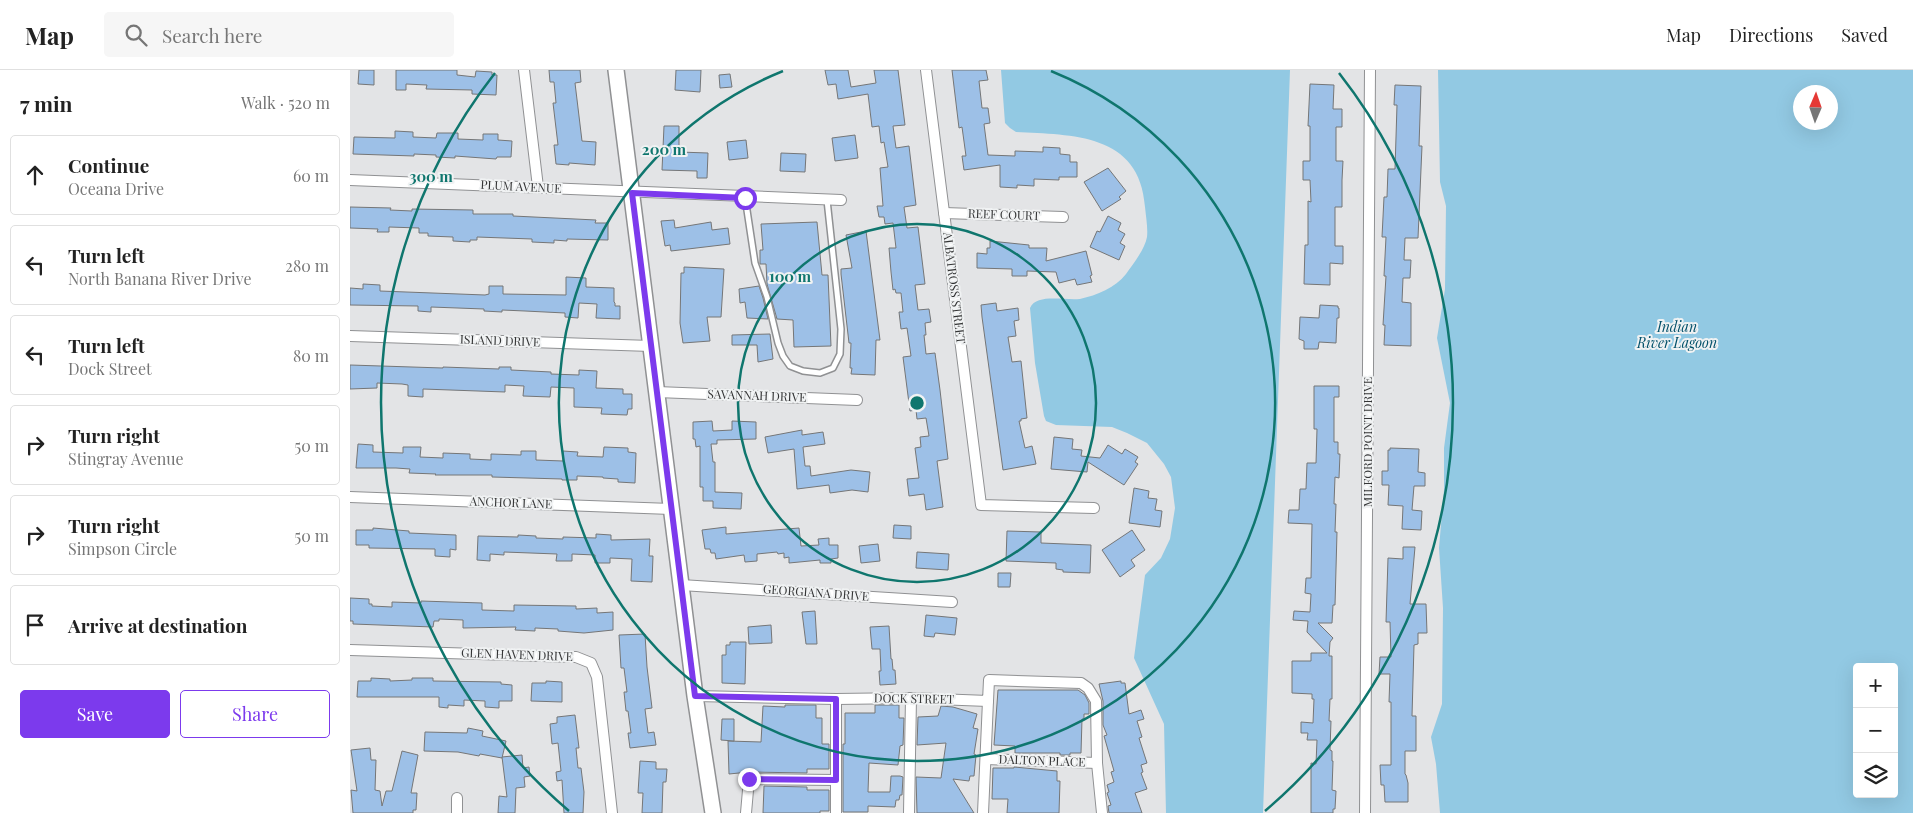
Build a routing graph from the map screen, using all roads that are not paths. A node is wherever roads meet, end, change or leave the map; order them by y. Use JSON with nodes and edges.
{"nodes":[{"id":1,"x":524,"y":70,"type":"edge"},
{"id":2,"x":616,"y":70,"type":"edge"},
{"id":3,"x":926,"y":70,"type":"edge"},
{"id":4,"x":1370,"y":70,"type":"edge"},
{"id":5,"x":350,"y":180,"type":"edge"},
{"id":6,"x":538,"y":187,"type":"junction"},
{"id":7,"x":632,"y":193,"type":"junction"},
{"id":8,"x":745,"y":198,"type":"junction"},
{"id":9,"x":827,"y":200,"type":"junction"},
{"id":10,"x":841,"y":200,"type":"dead end"},
{"id":11,"x":944,"y":213,"type":"junction"},
{"id":12,"x":1063,"y":217,"type":"dead end"},
{"id":13,"x":350,"y":336,"type":"edge"},
{"id":14,"x":651,"y":346,"type":"junction"},
{"id":15,"x":657,"y":392,"type":"junction"},
{"id":16,"x":857,"y":400,"type":"dead end"},
{"id":17,"x":350,"y":498,"type":"edge"},
{"id":18,"x":1094,"y":508,"type":"dead end"},
{"id":19,"x":671,"y":509,"type":"junction"},
{"id":20,"x":681,"y":585,"type":"junction"},
{"id":21,"x":952,"y":602,"type":"dead end"},
{"id":22,"x":350,"y":650,"type":"edge"},
{"id":23,"x":695,"y":696,"type":"junction"},
{"id":24,"x":911,"y":698,"type":"junction"},
{"id":25,"x":836,"y":699,"type":"junction"},
{"id":26,"x":988,"y":701,"type":"junction"},
{"id":27,"x":986,"y":759,"type":"junction"},
{"id":28,"x":1098,"y":763,"type":"junction"},
{"id":29,"x":836,"y":780,"type":"junction"},
{"id":30,"x":457,"y":798,"type":"dead end"},
{"id":31,"x":456,"y":813,"type":"edge"},
{"id":32,"x":612,"y":813,"type":"edge"},
{"id":33,"x":713,"y":813,"type":"edge"},
{"id":34,"x":746,"y":813,"type":"edge"},
{"id":35,"x":836,"y":813,"type":"edge"},
{"id":36,"x":909,"y":813,"type":"edge"},
{"id":37,"x":983,"y":813,"type":"edge"},
{"id":38,"x":1102,"y":813,"type":"edge"},
{"id":39,"x":1365,"y":813,"type":"edge"}],
"edges":[{"from":1,"to":6,"type":"street"},
{"from":2,"to":7,"type":"street"},
{"from":3,"to":11,"type":"street","name":"ALBATROSS STREET"},
{"from":4,"to":39,"type":"street","name":"MILFORD POINT DRIVE"},
{"from":5,"to":6,"type":"street","name":"PLUM AVENUE"},
{"from":6,"to":7,"type":"street","name":"PLUM AVENUE"},
{"from":7,"to":8,"type":"street","name":"PLUM AVENUE"},
{"from":7,"to":14,"type":"street"},
{"from":8,"to":9,"type":"street","name":"PLUM AVENUE"},
{"from":8,"to":9,"type":"lane"},
{"from":9,"to":10,"type":"street","name":"PLUM AVENUE"},
{"from":11,"to":12,"type":"street","name":"REEF COURT"},
{"from":11,"to":18,"type":"street","name":"ALBATROSS STREET"},
{"from":13,"to":14,"type":"street","name":"ISLAND DRIVE"},
{"from":14,"to":15,"type":"street"},
{"from":15,"to":16,"type":"street","name":"SAVANNAH DRIVE"},
{"from":15,"to":19,"type":"street"},
{"from":17,"to":19,"type":"street","name":"ANCHOR LANE"},
{"from":19,"to":20,"type":"street"},
{"from":20,"to":21,"type":"street","name":"GEORGIANA DRIVE"},
{"from":20,"to":23,"type":"street"},
{"from":22,"to":32,"type":"street","name":"GLEN HAVEN DRIVE"},
{"from":23,"to":25,"type":"street","name":"DOCK STREET"},
{"from":23,"to":33,"type":"street"},
{"from":24,"to":25,"type":"street","name":"DOCK STREET"},
{"from":24,"to":26,"type":"street","name":"DOCK STREET"},
{"from":24,"to":36,"type":"street"},
{"from":25,"to":29,"type":"street"},
{"from":26,"to":27,"type":"street"},
{"from":26,"to":28,"type":"street"},
{"from":27,"to":28,"type":"street","name":"DALTON PLACE"},
{"from":27,"to":37,"type":"street"},
{"from":28,"to":38,"type":"street"},
{"from":29,"to":34,"type":"street"},
{"from":29,"to":35,"type":"street"},
{"from":30,"to":31,"type":"street"}]}
